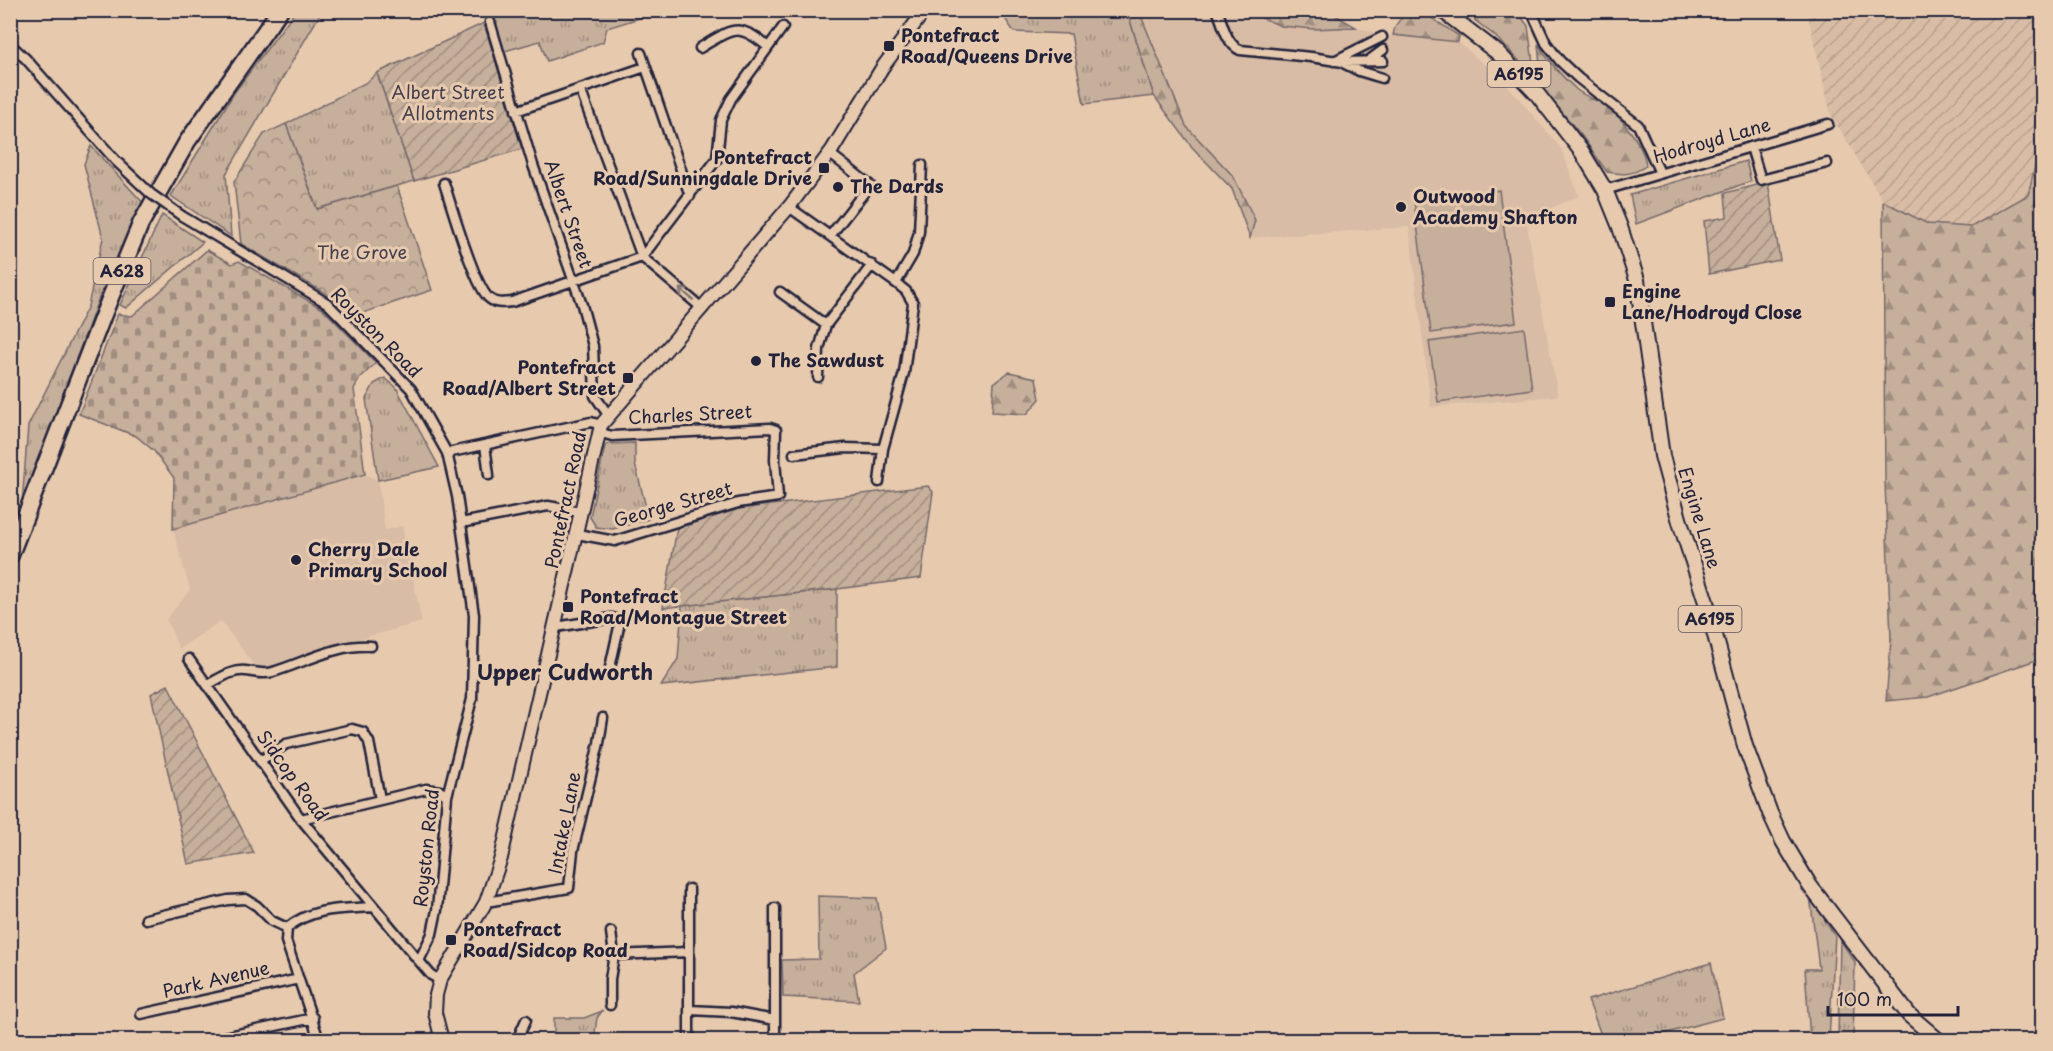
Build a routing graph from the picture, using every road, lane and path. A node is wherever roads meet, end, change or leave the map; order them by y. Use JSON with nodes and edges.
{"nodes":[{"id":1,"x":280,"y":10,"type":"edge"},
{"id":2,"x":925,"y":10,"type":"edge"},
{"id":3,"x":1216,"y":10,"type":"edge"},
{"id":4,"x":1442,"y":10,"type":"edge"},
{"id":5,"x":1531,"y":10,"type":"edge"},
{"id":6,"x":490,"y":22,"type":"dead end"},
{"id":7,"x":783,"y":27,"type":"dead end"},
{"id":8,"x":1382,"y":37,"type":"dead end"},
{"id":9,"x":10,"y":44,"type":"edge"},
{"id":10,"x":768,"y":46,"type":"junction"},
{"id":11,"x":700,"y":48,"type":"dead end"},
{"id":12,"x":1383,"y":50,"type":"dead end"},
{"id":13,"x":641,"y":53,"type":"dead end"},
{"id":14,"x":1368,"y":61,"type":"junction"},
{"id":15,"x":1338,"y":62,"type":"junction"},
{"id":16,"x":645,"y":67,"type":"junction"},
{"id":17,"x":580,"y":89,"type":"junction"},
{"id":18,"x":516,"y":111,"type":"junction"},
{"id":19,"x":1828,"y":124,"type":"dead end"},
{"id":20,"x":1751,"y":147,"type":"junction"},
{"id":21,"x":829,"y":153,"type":"junction"},
{"id":22,"x":1827,"y":163,"type":"dead end"},
{"id":23,"x":922,"y":165,"type":"dead end"},
{"id":24,"x":1660,"y":173,"type":"junction"},
{"id":25,"x":444,"y":183,"type":"dead end"},
{"id":26,"x":1605,"y":190,"type":"junction"},
{"id":27,"x":690,"y":196,"type":"junction"},
{"id":28,"x":789,"y":207,"type":"junction"},
{"id":29,"x":830,"y":236,"type":"junction"},
{"id":30,"x":642,"y":257,"type":"junction"},
{"id":31,"x":872,"y":265,"type":"junction"},
{"id":32,"x":574,"y":282,"type":"junction"},
{"id":33,"x":896,"y":283,"type":"junction"},
{"id":34,"x":780,"y":292,"type":"dead end"},
{"id":35,"x":703,"y":309,"type":"junction"},
{"id":36,"x":826,"y":325,"type":"junction"},
{"id":37,"x":818,"y":377,"type":"dead end"},
{"id":38,"x":603,"y":424,"type":"junction"},
{"id":39,"x":485,"y":445,"type":"junction"},
{"id":40,"x":883,"y":449,"type":"junction"},
{"id":41,"x":447,"y":453,"type":"junction"},
{"id":42,"x":794,"y":454,"type":"dead end"},
{"id":43,"x":489,"y":475,"type":"dead end"},
{"id":44,"x":879,"y":482,"type":"dead end"},
{"id":45,"x":778,"y":497,"type":"joint"},
{"id":46,"x":581,"y":512,"type":"junction"},
{"id":47,"x":461,"y":523,"type":"junction"},
{"id":48,"x":577,"y":534,"type":"junction"},
{"id":49,"x":10,"y":556,"type":"edge"},
{"id":50,"x":556,"y":627,"type":"junction"},
{"id":51,"x":371,"y":646,"type":"dead end"},
{"id":52,"x":189,"y":659,"type":"dead end"},
{"id":53,"x":609,"y":672,"type":"dead end"},
{"id":54,"x":207,"y":685,"type":"junction"},
{"id":55,"x":603,"y":718,"type":"dead end"},
{"id":56,"x":260,"y":761,"type":"junction"},
{"id":57,"x":447,"y":796,"type":"junction"},
{"id":58,"x":380,"y":799,"type":"junction"},
{"id":59,"x":301,"y":819,"type":"junction"},
{"id":60,"x":689,"y":889,"type":"dead end"},
{"id":61,"x":486,"y":902,"type":"junction"},
{"id":62,"x":374,"y":907,"type":"junction"},
{"id":63,"x":775,"y":908,"type":"dead end"},
{"id":64,"x":146,"y":919,"type":"dead end"},
{"id":65,"x":287,"y":928,"type":"junction"},
{"id":66,"x":611,"y":932,"type":"dead end"},
{"id":67,"x":689,"y":952,"type":"junction"},
{"id":68,"x":614,"y":955,"type":"junction"},
{"id":69,"x":419,"y":962,"type":"junction"},
{"id":70,"x":299,"y":979,"type":"junction"},
{"id":71,"x":440,"y":980,"type":"junction"},
{"id":72,"x":610,"y":1005,"type":"dead end"},
{"id":73,"x":690,"y":1010,"type":"junction"},
{"id":74,"x":141,"y":1014,"type":"dead end"},
{"id":75,"x":313,"y":1018,"type":"junction"},
{"id":76,"x":526,"y":1020,"type":"dead end"},
{"id":77,"x":775,"y":1020,"type":"junction"},
{"id":78,"x":210,"y":1041,"type":"edge"},
{"id":79,"x":319,"y":1041,"type":"edge"},
{"id":80,"x":442,"y":1041,"type":"edge"},
{"id":81,"x":517,"y":1041,"type":"edge"},
{"id":82,"x":689,"y":1041,"type":"edge"},
{"id":83,"x":775,"y":1041,"type":"edge"},
{"id":84,"x":1938,"y":1041,"type":"edge"}],
"edges":[{"from":1,"to":49,"type":"highway","number":"A628"},
{"from":2,"to":21,"type":"street","name":"Pontefract Road"},
{"from":3,"to":15,"type":"street"},
{"from":4,"to":26,"type":"main road","name":"Engine Lane","number":"A6195"},
{"from":5,"to":24,"type":"street"},
{"from":6,"to":18,"type":"street","name":"Albert Street"},
{"from":7,"to":10,"type":"street"},
{"from":8,"to":15,"type":"street"},
{"from":9,"to":41,"type":"street","name":"Royston Road","bridge":true},
{"from":10,"to":11,"type":"street"},
{"from":10,"to":27,"type":"street"},
{"from":12,"to":14,"type":"street"},
{"from":13,"to":16,"type":"street"},
{"from":14,"to":15,"type":"street"},
{"from":14,"to":15,"type":"street"},
{"from":16,"to":17,"type":"street"},
{"from":16,"to":27,"type":"street"},
{"from":17,"to":18,"type":"street"},
{"from":17,"to":30,"type":"street"},
{"from":18,"to":32,"type":"street","name":"Albert Street"},
{"from":19,"to":20,"type":"street","name":"Hodroyd Lane"},
{"from":20,"to":22,"type":"street"},
{"from":20,"to":24,"type":"street","name":"Hodroyd Lane"},
{"from":21,"to":28,"type":"street","name":"Pontefract Road"},
{"from":21,"to":29,"type":"street"},
{"from":23,"to":33,"type":"street"},
{"from":24,"to":26,"type":"street","name":"Hodroyd Lane"},
{"from":25,"to":32,"type":"street"},
{"from":26,"to":84,"type":"main road","name":"Engine Lane","number":"A6195"},
{"from":27,"to":30,"type":"street"},
{"from":28,"to":29,"type":"street"},
{"from":28,"to":35,"type":"street","name":"Pontefract Road"},
{"from":29,"to":31,"type":"street"},
{"from":30,"to":32,"type":"street"},
{"from":35,"to":30,"type":"street","one_way":true},
{"from":31,"to":33,"type":"street"},
{"from":31,"to":36,"type":"street"},
{"from":32,"to":38,"type":"street","name":"Albert Street"},
{"from":33,"to":40,"type":"street"},
{"from":34,"to":36,"type":"street"},
{"from":35,"to":38,"type":"street","name":"Pontefract Road"},
{"from":36,"to":37,"type":"street"},
{"from":38,"to":39,"type":"street"},
{"from":38,"to":45,"type":"street","name":"Charles Street"},
{"from":38,"to":46,"type":"street","name":"Pontefract Road"},
{"from":39,"to":41,"type":"street"},
{"from":39,"to":43,"type":"street"},
{"from":40,"to":42,"type":"street"},
{"from":40,"to":44,"type":"street"},
{"from":41,"to":47,"type":"street","name":"Royston Road"},
{"from":45,"to":48,"type":"street","name":"George Street"},
{"from":46,"to":47,"type":"street"},
{"from":46,"to":48,"type":"street","name":"Pontefract Road"},
{"from":47,"to":57,"type":"street","name":"Royston Road"},
{"from":48,"to":50,"type":"street","name":"Pontefract Road"},
{"from":50,"to":53,"type":"street"},
{"from":50,"to":61,"type":"street","name":"Pontefract Road"},
{"from":51,"to":54,"type":"street"},
{"from":52,"to":54,"type":"street","name":"Sidcop Road"},
{"from":54,"to":56,"type":"street","name":"Sidcop Road"},
{"from":55,"to":61,"type":"street","name":"Intake Lane"},
{"from":56,"to":58,"type":"street"},
{"from":56,"to":59,"type":"street","name":"Sidcop Road"},
{"from":57,"to":58,"type":"street"},
{"from":57,"to":69,"type":"street","name":"Royston Road"},
{"from":58,"to":59,"type":"street"},
{"from":59,"to":62,"type":"street","name":"Sidcop Road"},
{"from":60,"to":67,"type":"street"},
{"from":61,"to":71,"type":"street","name":"Pontefract Road"},
{"from":62,"to":65,"type":"street"},
{"from":62,"to":69,"type":"street","name":"Sidcop Road"},
{"from":63,"to":77,"type":"street"},
{"from":64,"to":65,"type":"street"},
{"from":65,"to":70,"type":"street","name":"Park Avenue"},
{"from":66,"to":68,"type":"street"},
{"from":67,"to":68,"type":"street"},
{"from":67,"to":73,"type":"street"},
{"from":68,"to":72,"type":"street"},
{"from":69,"to":71,"type":"street"},
{"from":70,"to":74,"type":"street","name":"Park Avenue"},
{"from":70,"to":75,"type":"street","name":"Park Avenue"},
{"from":71,"to":80,"type":"street"},
{"from":73,"to":77,"type":"street"},
{"from":73,"to":82,"type":"street"},
{"from":75,"to":78,"type":"street"},
{"from":75,"to":79,"type":"street","name":"Park Avenue"},
{"from":76,"to":81,"type":"street"},
{"from":77,"to":83,"type":"street"}]}
